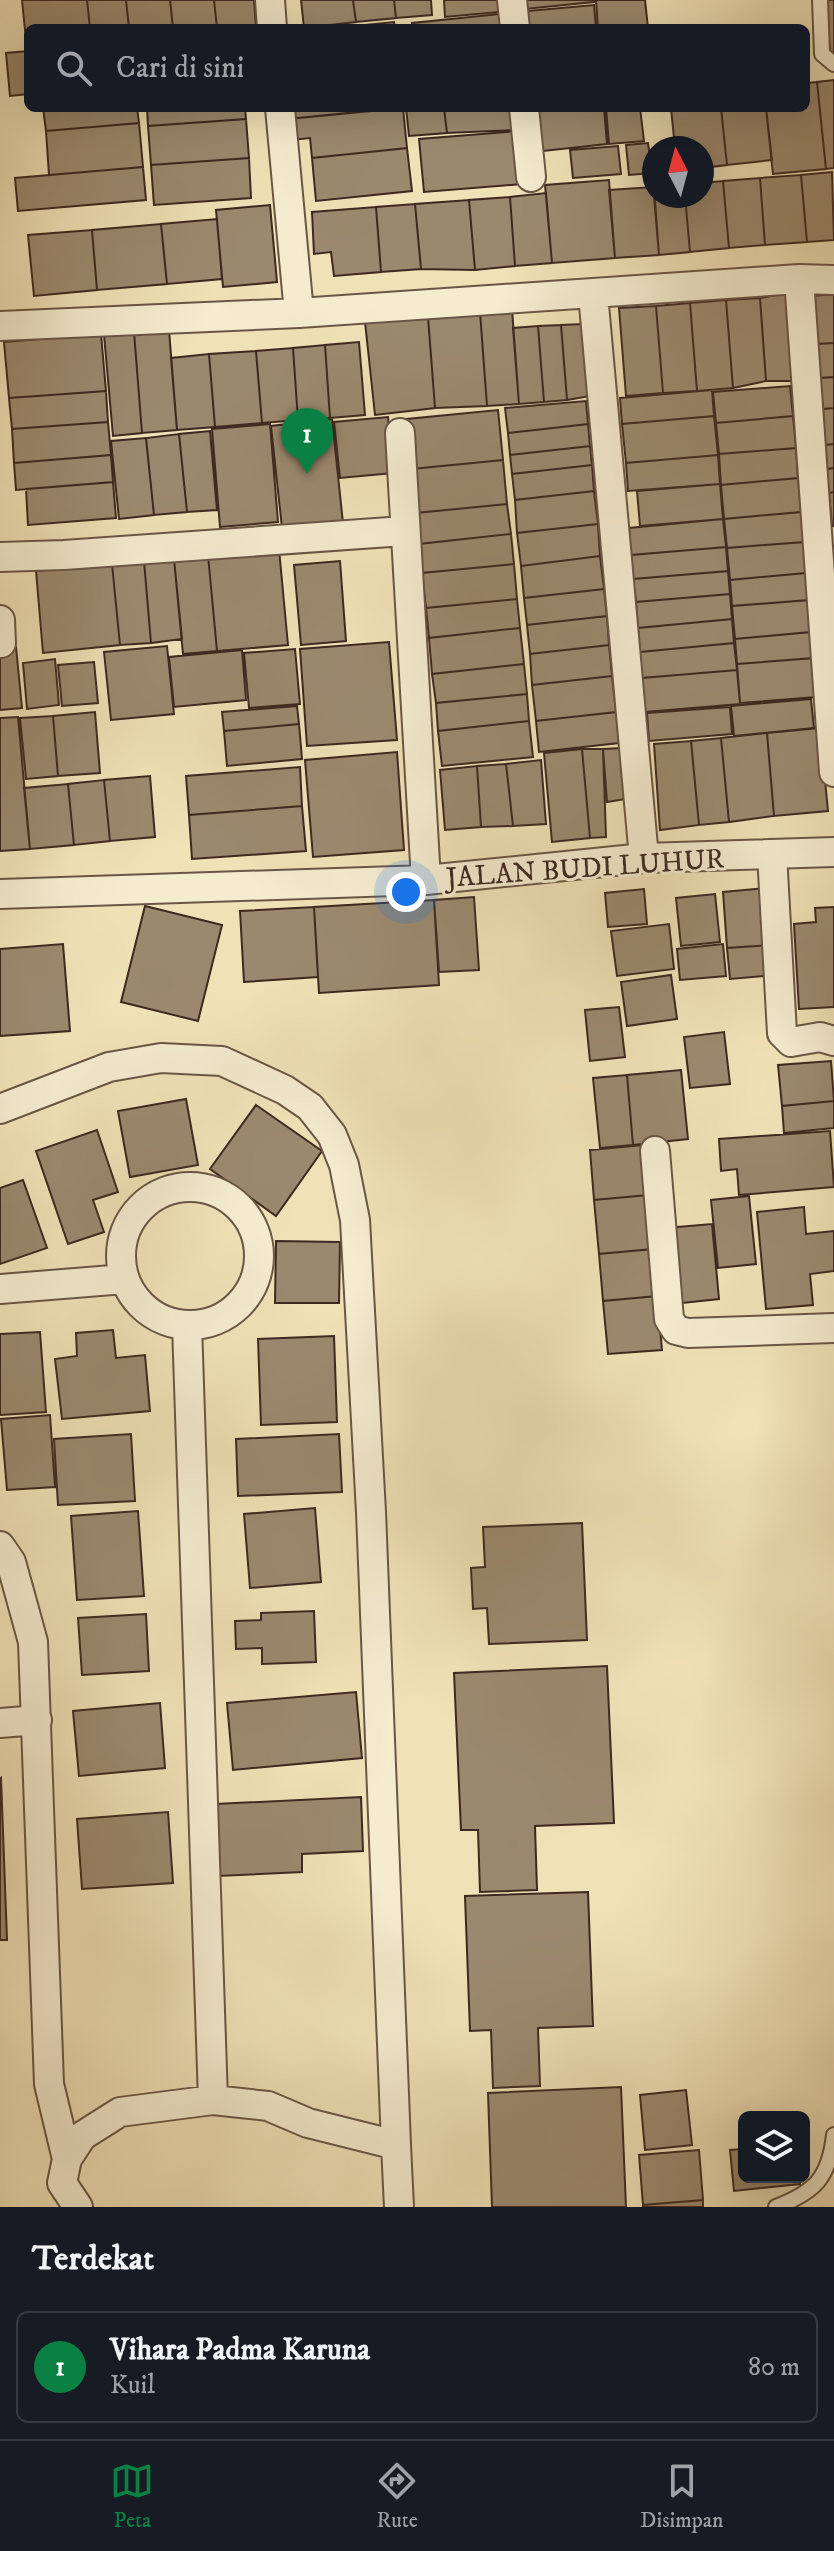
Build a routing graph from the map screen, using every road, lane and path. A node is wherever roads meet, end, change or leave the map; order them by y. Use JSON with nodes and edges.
{"nodes":[{"id":1,"x":270,"y":0,"type":"edge"},
{"id":2,"x":512,"y":0,"type":"edge"},
{"id":3,"x":820,"y":0,"type":"edge"},
{"id":4,"x":272,"y":24,"type":"edge"},
{"id":5,"x":515,"y":24,"type":"edge"},
{"id":6,"x":834,"y":64,"type":"edge"},
{"id":7,"x":280,"y":112,"type":"edge"},
{"id":8,"x":524,"y":112,"type":"edge"},
{"id":9,"x":531,"y":177,"type":"dead end"},
{"id":10,"x":799,"y":279,"type":"junction"},
{"id":11,"x":834,"y":280,"type":"edge"},
{"id":12,"x":593,"y":294,"type":"junction"},
{"id":13,"x":299,"y":313,"type":"junction"},
{"id":14,"x":0,"y":326,"type":"edge"},
{"id":15,"x":400,"y":433,"type":"dead end"},
{"id":16,"x":404,"y":531,"type":"junction"},
{"id":17,"x":0,"y":557,"type":"edge"},
{"id":18,"x":0,"y":620,"type":"edge"},
{"id":19,"x":1,"y":643,"type":"edge"},
{"id":20,"x":834,"y":772,"type":"edge"},
{"id":21,"x":834,"y":852,"type":"edge"},
{"id":22,"x":772,"y":854,"type":"junction"},
{"id":23,"x":644,"y":858,"type":"junction"},
{"id":24,"x":426,"y":880,"type":"junction"},
{"id":25,"x":0,"y":894,"type":"edge"},
{"id":26,"x":834,"y":1041,"type":"edge"},
{"id":27,"x":0,"y":1109,"type":"edge"},
{"id":28,"x":655,"y":1151,"type":"dead end"},
{"id":29,"x":125,"y":1279,"type":"junction"},
{"id":30,"x":0,"y":1289,"type":"edge"},
{"id":31,"x":187,"y":1325,"type":"junction"},
{"id":32,"x":834,"y":1328,"type":"edge"},
{"id":33,"x":4,"y":1557,"type":"edge"},
{"id":34,"x":37,"y":1720,"type":"junction"},
{"id":35,"x":0,"y":1723,"type":"edge"},
{"id":36,"x":213,"y":2100,"type":"junction"},
{"id":37,"x":834,"y":2135,"type":"edge"},
{"id":38,"x":396,"y":2145,"type":"junction"},
{"id":39,"x":61,"y":2183,"type":"edge"},
{"id":40,"x":78,"y":2207,"type":"edge"},
{"id":41,"x":399,"y":2207,"type":"edge"},
{"id":42,"x":776,"y":2207,"type":"edge"}],
"edges":[{"from":1,"to":4,"type":"street"},
{"from":2,"to":5,"type":"street"},
{"from":3,"to":6,"type":"lane"},
{"from":7,"to":13,"type":"street"},
{"from":8,"to":9,"type":"street"},
{"from":10,"to":11,"type":"street"},
{"from":10,"to":12,"type":"street"},
{"from":10,"to":20,"type":"street"},
{"from":12,"to":13,"type":"street"},
{"from":12,"to":23,"type":"street"},
{"from":13,"to":14,"type":"street"},
{"from":15,"to":16,"type":"street"},
{"from":16,"to":17,"type":"street"},
{"from":16,"to":24,"type":"street"},
{"from":18,"to":19,"type":"street"},
{"from":21,"to":22,"type":"street","name":"JALAN BUDI LUHUR"},
{"from":22,"to":23,"type":"street","name":"JALAN BUDI LUHUR"},
{"from":22,"to":26,"type":"street"},
{"from":23,"to":24,"type":"street","name":"JALAN BUDI LUHUR"},
{"from":24,"to":25,"type":"street","name":"JALAN BUDI LUHUR"},
{"from":27,"to":38,"type":"street"},
{"from":28,"to":32,"type":"street"},
{"from":29,"to":30,"type":"street"},
{"from":29,"to":31,"type":"street"},
{"from":29,"to":31,"type":"street"},
{"from":31,"to":36,"type":"street"},
{"from":33,"to":34,"type":"street"},
{"from":34,"to":35,"type":"street"},
{"from":34,"to":39,"type":"street"},
{"from":36,"to":38,"type":"street"},
{"from":36,"to":39,"type":"street"},
{"from":37,"to":42,"type":"lane"},
{"from":38,"to":41,"type":"street"},
{"from":39,"to":40,"type":"street"}]}
